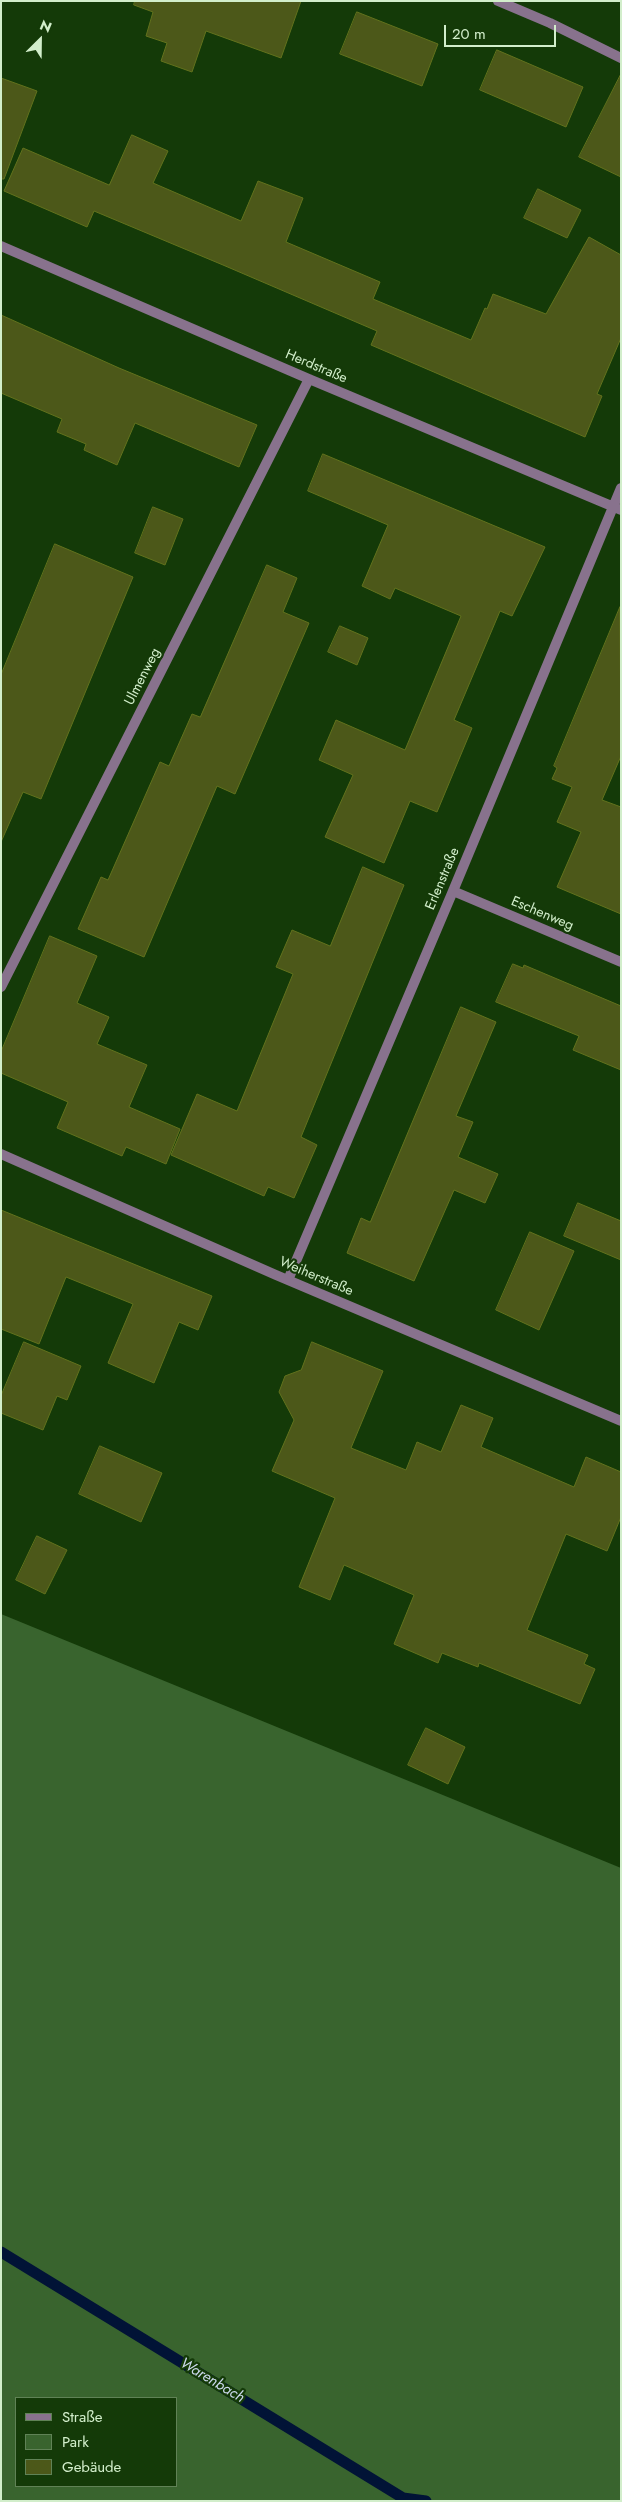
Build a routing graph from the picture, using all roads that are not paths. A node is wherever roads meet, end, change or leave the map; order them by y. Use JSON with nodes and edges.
{"nodes":[{"id":1,"x":498,"y":1,"type":"edge"},
{"id":2,"x":621,"y":58,"type":"edge"},
{"id":3,"x":1,"y":246,"type":"edge"},
{"id":4,"x":309,"y":379,"type":"junction"},
{"id":5,"x":621,"y":488,"type":"edge"},
{"id":6,"x":616,"y":508,"type":"edge"},
{"id":7,"x":453,"y":891,"type":"junction"},
{"id":8,"x":621,"y":962,"type":"edge"},
{"id":9,"x":1,"y":986,"type":"edge"},
{"id":10,"x":1,"y":1154,"type":"edge"},
{"id":11,"x":288,"y":1280,"type":"junction"},
{"id":12,"x":621,"y":1422,"type":"edge"}],
"edges":[{"from":1,"to":2,"type":"street"},
{"from":3,"to":4,"type":"street","name":"Herdstraße"},
{"from":4,"to":6,"type":"street","name":"Herdstraße"},
{"from":4,"to":9,"type":"street","name":"Ulmenweg"},
{"from":5,"to":6,"type":"street","name":"Erlenstraße"},
{"from":6,"to":7,"type":"street","name":"Erlenstraße"},
{"from":7,"to":8,"type":"street","name":"Eschenweg"},
{"from":7,"to":11,"type":"street","name":"Erlenstraße"},
{"from":10,"to":11,"type":"street","name":"Weiherstraße"},
{"from":11,"to":12,"type":"street","name":"Weiherstraße"}]}
